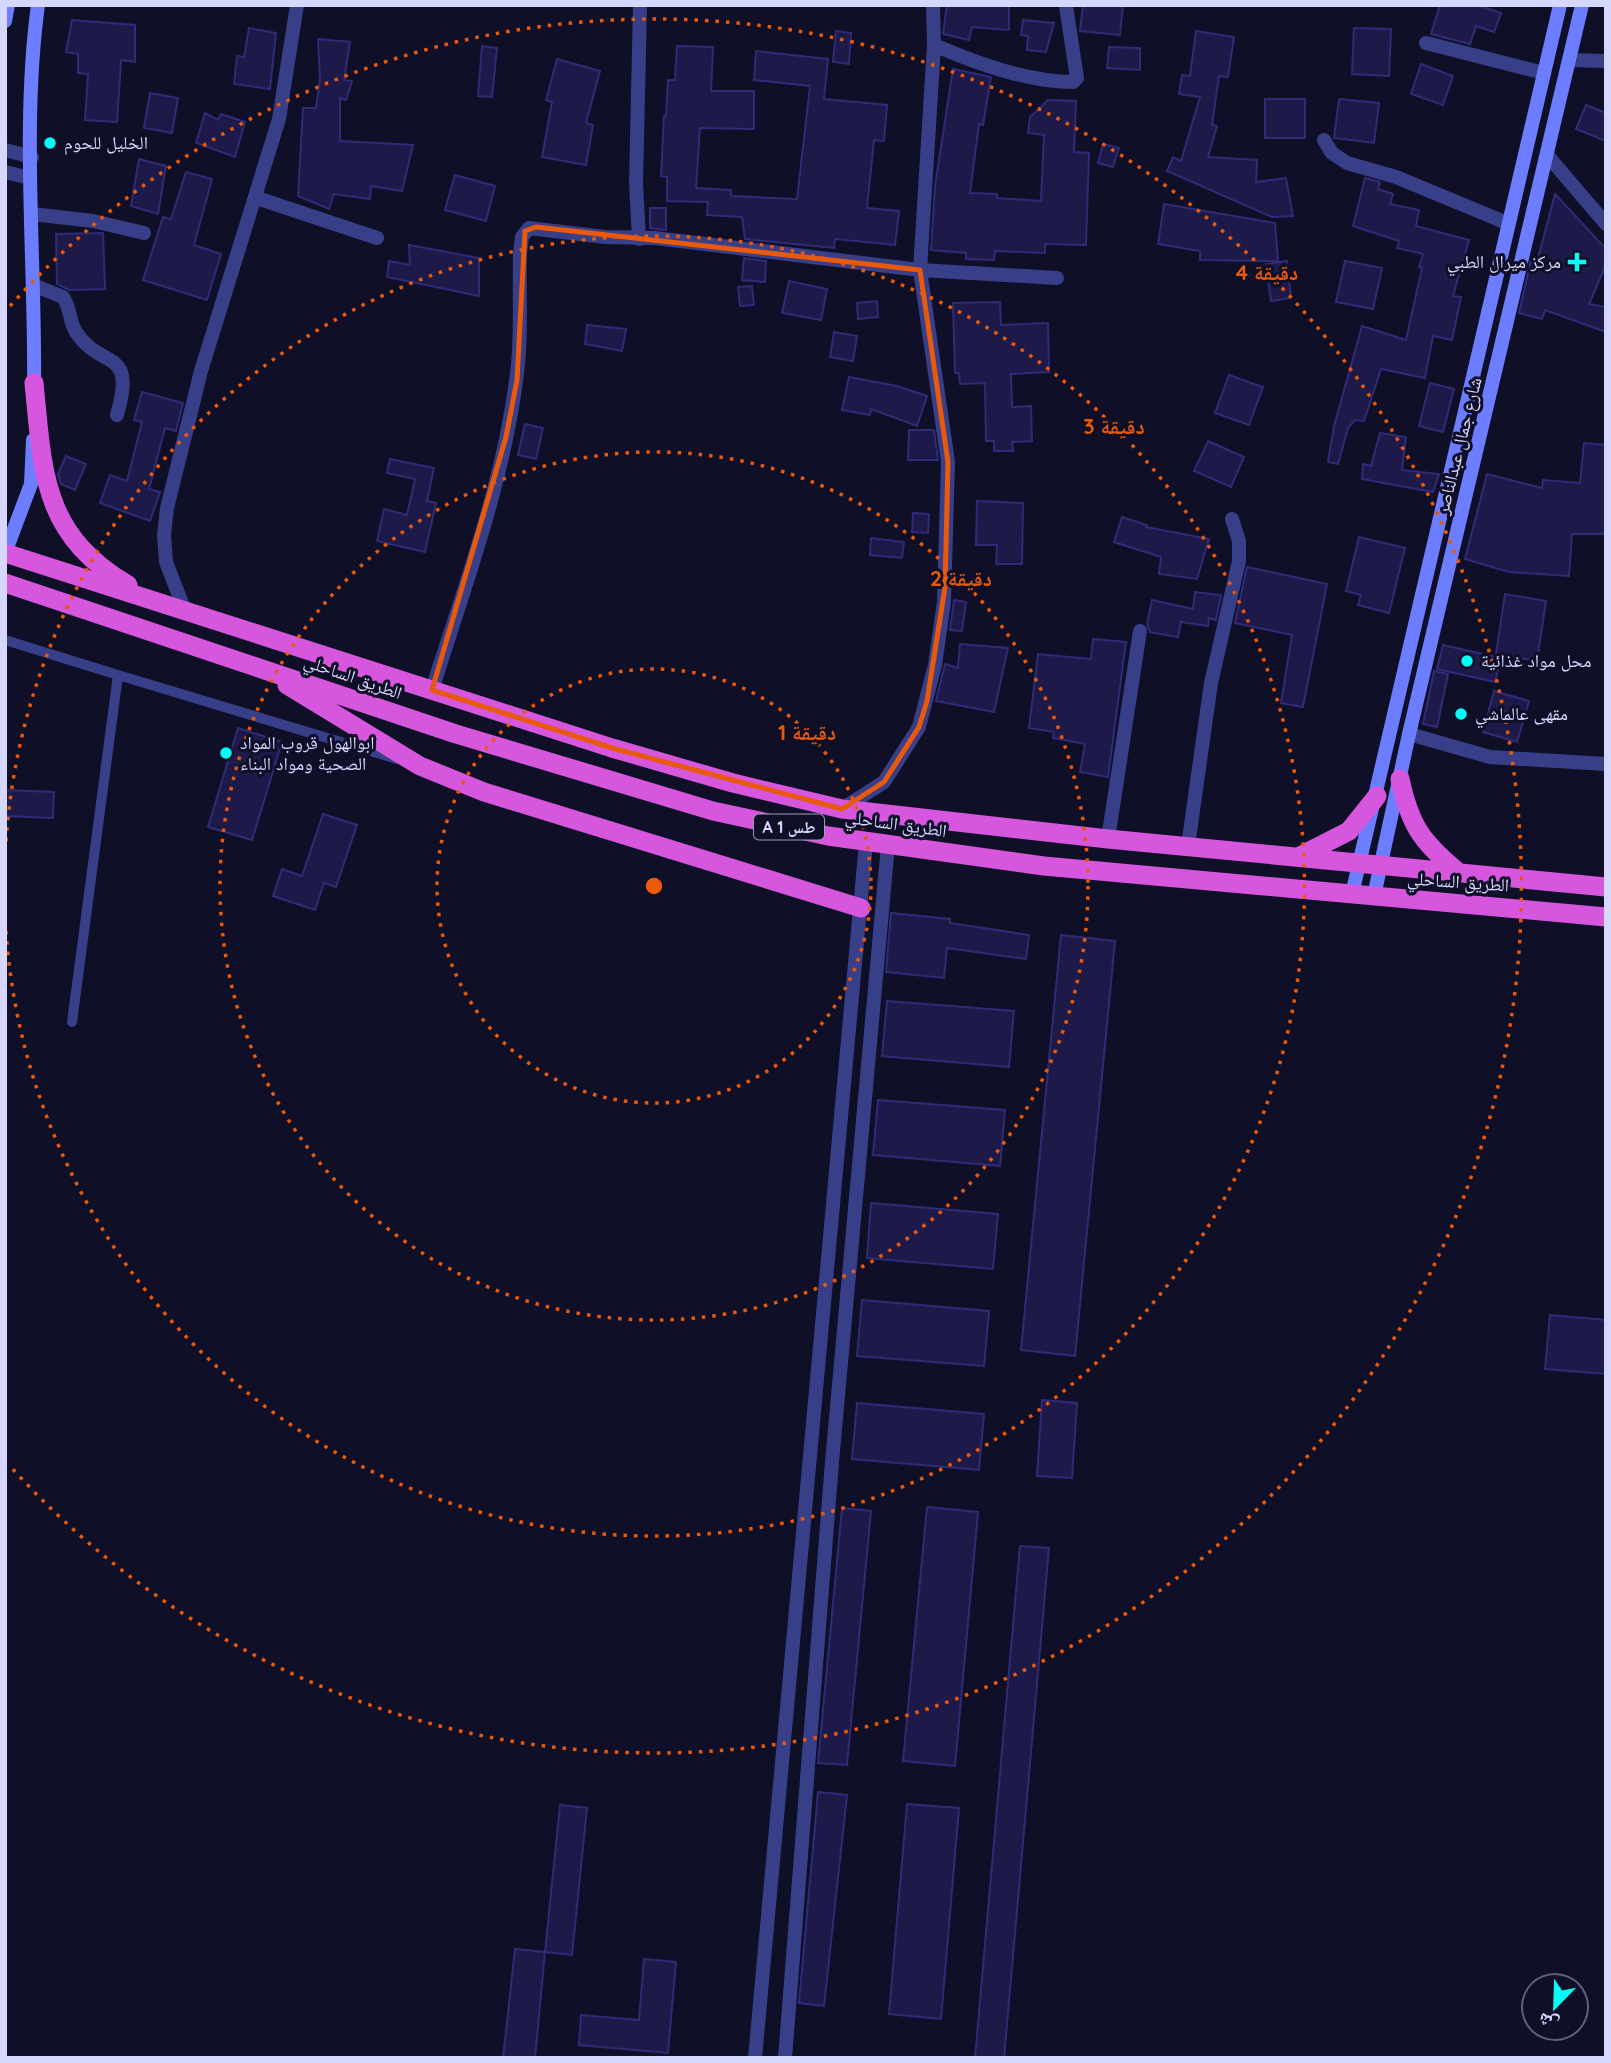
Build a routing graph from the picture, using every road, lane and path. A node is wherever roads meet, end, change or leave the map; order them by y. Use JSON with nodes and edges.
{"nodes":[{"id":1,"x":8,"y":5,"type":"edge"},
{"id":2,"x":38,"y":5,"type":"edge"},
{"id":3,"x":297,"y":5,"type":"edge"},
{"id":4,"x":640,"y":5,"type":"edge"},
{"id":5,"x":933,"y":5,"type":"edge"},
{"id":6,"x":1560,"y":5,"type":"edge"},
{"id":7,"x":1582,"y":5,"type":"edge"},
{"id":8,"x":1066,"y":6,"type":"edge"},
{"id":9,"x":5,"y":21,"type":"edge"},
{"id":10,"x":1426,"y":43,"type":"dead end"},
{"id":11,"x":934,"y":45,"type":"junction"},
{"id":12,"x":1569,"y":60,"type":"junction"},
{"id":13,"x":1606,"y":61,"type":"edge"},
{"id":14,"x":1544,"y":73,"type":"junction"},
{"id":15,"x":1324,"y":140,"type":"dead end"},
{"id":16,"x":5,"y":150,"type":"edge"},
{"id":17,"x":1547,"y":155,"type":"junction"},
{"id":18,"x":32,"y":157,"type":"junction"},
{"id":19,"x":5,"y":172,"type":"edge"},
{"id":20,"x":30,"y":178,"type":"junction"},
{"id":21,"x":257,"y":198,"type":"junction"},
{"id":22,"x":32,"y":214,"type":"junction"},
{"id":23,"x":1507,"y":223,"type":"junction"},
{"id":24,"x":1606,"y":224,"type":"edge"},
{"id":25,"x":144,"y":233,"type":"dead end"},
{"id":26,"x":377,"y":238,"type":"dead end"},
{"id":27,"x":639,"y":239,"type":"junction"},
{"id":28,"x":920,"y":271,"type":"junction"},
{"id":29,"x":1057,"y":278,"type":"dead end"},
{"id":30,"x":33,"y":285,"type":"junction"},
{"id":31,"x":34,"y":383,"type":"junction"},
{"id":32,"x":117,"y":415,"type":"dead end"},
{"id":33,"x":1232,"y":519,"type":"dead end"},
{"id":34,"x":5,"y":553,"type":"edge"},
{"id":35,"x":5,"y":583,"type":"edge"},
{"id":36,"x":159,"y":604,"type":"junction"},
{"id":37,"x":185,"y":611,"type":"junction"},
{"id":38,"x":1140,"y":631,"type":"dead end"},
{"id":39,"x":5,"y":640,"type":"edge"},
{"id":40,"x":253,"y":665,"type":"junction"},
{"id":41,"x":118,"y":675,"type":"junction"},
{"id":42,"x":432,"y":690,"type":"junction"},
{"id":43,"x":1409,"y":734,"type":"junction"},
{"id":44,"x":1606,"y":764,"type":"edge"},
{"id":45,"x":421,"y":766,"type":"junction"},
{"id":46,"x":1400,"y":779,"type":"junction"},
{"id":47,"x":1377,"y":796,"type":"junction"},
{"id":48,"x":842,"y":808,"type":"junction"},
{"id":49,"x":1108,"y":839,"type":"junction"},
{"id":50,"x":866,"y":843,"type":"junction"},
{"id":51,"x":888,"y":845,"type":"junction"},
{"id":52,"x":1188,"y":846,"type":"junction"},
{"id":53,"x":1298,"y":857,"type":"junction"},
{"id":54,"x":1360,"y":864,"type":"junction"},
{"id":55,"x":1380,"y":866,"type":"junction"},
{"id":56,"x":1458,"y":872,"type":"junction"},
{"id":57,"x":1606,"y":887,"type":"edge"},
{"id":58,"x":1352,"y":894,"type":"junction"},
{"id":59,"x":1374,"y":897,"type":"junction"},
{"id":60,"x":861,"y":908,"type":"junction"},
{"id":61,"x":1606,"y":917,"type":"edge"},
{"id":62,"x":72,"y":1022,"type":"dead end"},
{"id":63,"x":812,"y":1460,"type":"junction"},
{"id":64,"x":832,"y":1462,"type":"junction"},
{"id":65,"x":775,"y":1843,"type":"junction"},
{"id":66,"x":800,"y":1844,"type":"junction"},
{"id":67,"x":755,"y":2058,"type":"edge"},
{"id":68,"x":785,"y":2058,"type":"edge"}],
"edges":[{"from":1,"to":9,"type":"main road"},
{"from":2,"to":18,"type":"main road"},
{"from":3,"to":21,"type":"street"},
{"from":4,"to":27,"type":"street"},
{"from":5,"to":11,"type":"street"},
{"from":6,"to":14,"type":"main road","name":"شارع جمال عبدالناصر"},
{"from":7,"to":12,"type":"main road","name":"شارع جمال عبدالناصر"},
{"from":8,"to":11,"type":"street"},
{"from":10,"to":14,"type":"street"},
{"from":11,"to":28,"type":"street"},
{"from":12,"to":13,"type":"street"},
{"from":12,"to":17,"type":"main road","name":"شارع جمال عبدالناصر"},
{"from":14,"to":23,"type":"main road","name":"شارع جمال عبدالناصر"},
{"from":15,"to":23,"type":"street"},
{"from":16,"to":18,"type":"street"},
{"from":17,"to":24,"type":"street"},
{"from":17,"to":43,"type":"main road","name":"شارع جمال عبدالناصر"},
{"from":18,"to":20,"type":"main road"},
{"from":19,"to":20,"type":"street"},
{"from":20,"to":22,"type":"main road"},
{"from":21,"to":26,"type":"street"},
{"from":21,"to":37,"type":"street"},
{"from":22,"to":25,"type":"street"},
{"from":22,"to":30,"type":"main road"},
{"from":23,"to":47,"type":"main road","name":"شارع جمال عبدالناصر"},
{"from":27,"to":28,"type":"street"},
{"from":27,"to":42,"type":"street"},
{"from":28,"to":29,"type":"street"},
{"from":28,"to":48,"type":"street"},
{"from":30,"to":31,"type":"main road"},
{"from":30,"to":32,"type":"street"},
{"from":31,"to":34,"type":"main road"},
{"from":31,"to":36,"type":"highway"},
{"from":33,"to":52,"type":"street"},
{"from":34,"to":36,"type":"highway","name":"الطريق الساحلي","number":"A 1 طس"},
{"from":35,"to":40,"type":"highway","name":"الطريق الساحلي","number":"A 1 طس"},
{"from":36,"to":37,"type":"highway","name":"الطريق الساحلي","number":"A 1 طس"},
{"from":37,"to":42,"type":"highway","name":"الطريق الساحلي","number":"A 1 طس"},
{"from":38,"to":49,"type":"street"},
{"from":39,"to":41,"type":"lane"},
{"from":40,"to":45,"type":"highway"},
{"from":40,"to":50,"type":"highway","name":"الطريق الساحلي","number":"A 1 طس"},
{"from":41,"to":45,"type":"lane"},
{"from":41,"to":62,"type":"lane"},
{"from":42,"to":48,"type":"highway","name":"الطريق الساحلي","number":"A 1 طس"},
{"from":43,"to":44,"type":"street"},
{"from":43,"to":46,"type":"main road","name":"شارع جمال عبدالناصر"},
{"from":45,"to":60,"type":"highway"},
{"from":46,"to":55,"type":"main road","name":"شارع جمال عبدالناصر"},
{"from":46,"to":56,"type":"highway"},
{"from":47,"to":53,"type":"highway"},
{"from":47,"to":54,"type":"main road","name":"شارع جمال عبدالناصر"},
{"from":48,"to":49,"type":"highway","name":"الطريق الساحلي","number":"A 1 طس"},
{"from":49,"to":52,"type":"highway","name":"الطريق الساحلي","number":"A 1 طس"},
{"from":50,"to":51,"type":"highway","name":"الطريق الساحلي","number":"A 1 طس"},
{"from":50,"to":60,"type":"street"},
{"from":51,"to":58,"type":"highway","name":"الطريق الساحلي","number":"A 1 طس"},
{"from":51,"to":64,"type":"street"},
{"from":52,"to":53,"type":"highway","name":"الطريق الساحلي","number":"A 1 طس"},
{"from":53,"to":54,"type":"highway","name":"الطريق الساحلي","number":"A 1 طس"},
{"from":54,"to":55,"type":"highway","name":"الطريق الساحلي","number":"A 1 طس"},
{"from":54,"to":58,"type":"main road","name":"شارع جمال عبدالناصر"},
{"from":55,"to":56,"type":"highway","name":"الطريق الساحلي","number":"A 1 طس"},
{"from":55,"to":59,"type":"main road","name":"شارع جمال عبدالناصر"},
{"from":56,"to":57,"type":"highway","name":"الطريق الساحلي","number":"A 1 طس"},
{"from":58,"to":59,"type":"highway","name":"الطريق الساحلي","number":"A 1 طس"},
{"from":59,"to":61,"type":"highway","name":"الطريق الساحلي","number":"A 1 طس"},
{"from":60,"to":63,"type":"street"},
{"from":63,"to":64,"type":"street"},
{"from":63,"to":65,"type":"street"},
{"from":64,"to":66,"type":"street"},
{"from":65,"to":66,"type":"street"},
{"from":65,"to":67,"type":"street"},
{"from":66,"to":68,"type":"street"}]}
